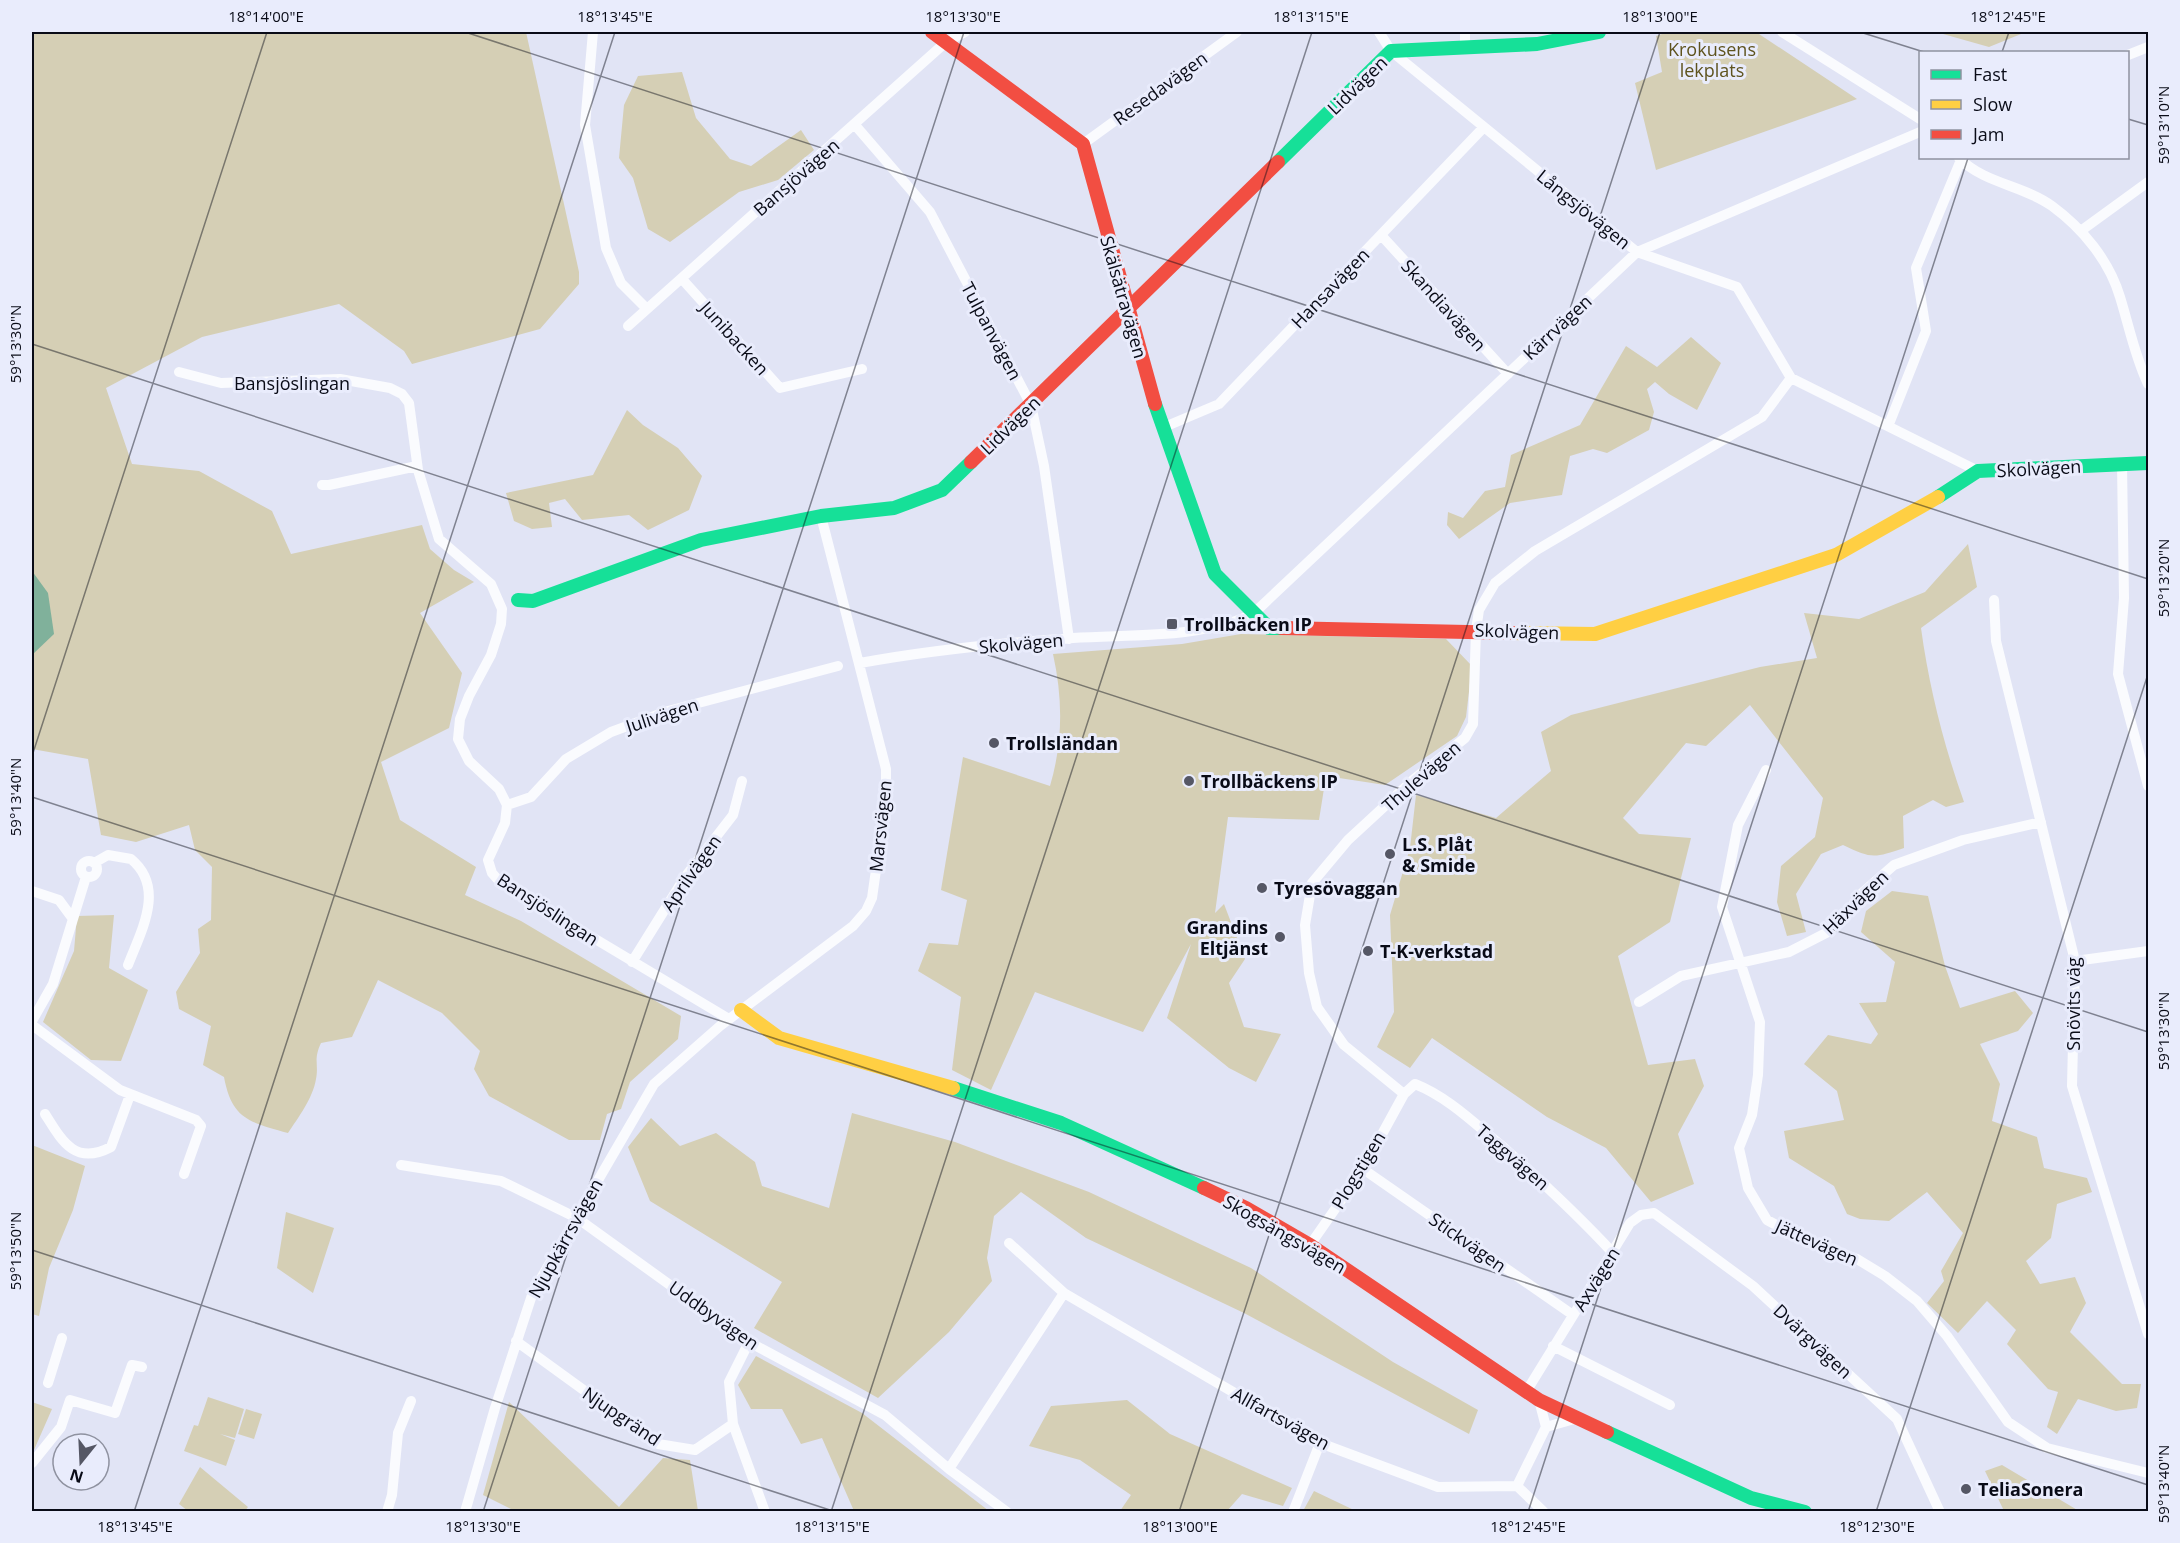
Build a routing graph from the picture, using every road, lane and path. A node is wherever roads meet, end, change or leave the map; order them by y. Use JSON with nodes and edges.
{"nodes":[{"id":1,"x":593,"y":32,"type":"edge"},
{"id":2,"x":932,"y":32,"type":"edge"},
{"id":3,"x":965,"y":32,"type":"edge"},
{"id":4,"x":1237,"y":32,"type":"edge"},
{"id":5,"x":1379,"y":32,"type":"edge"},
{"id":6,"x":1465,"y":32,"type":"edge"},
{"id":7,"x":1599,"y":32,"type":"edge"},
{"id":8,"x":1782,"y":32,"type":"edge"},
{"id":9,"x":946,"y":42,"type":"junction"},
{"id":10,"x":1465,"y":47,"type":"junction"},
{"id":11,"x":2148,"y":47,"type":"edge"},
{"id":12,"x":1391,"y":51,"type":"junction"},
{"id":13,"x":2129,"y":54,"type":"edge"},
{"id":14,"x":1919,"y":117,"type":"edge"},
{"id":15,"x":855,"y":125,"type":"junction"},
{"id":16,"x":1484,"y":127,"type":"junction"},
{"id":17,"x":1919,"y":132,"type":"edge"},
{"id":18,"x":1083,"y":144,"type":"junction"},
{"id":19,"x":1960,"y":159,"type":"edge"},
{"id":20,"x":2148,"y":182,"type":"edge"},
{"id":21,"x":2082,"y":230,"type":"junction"},
{"id":22,"x":1381,"y":235,"type":"junction"},
{"id":23,"x":1637,"y":252,"type":"junction"},
{"id":24,"x":682,"y":279,"type":"junction"},
{"id":25,"x":647,"y":309,"type":"junction"},
{"id":26,"x":1127,"y":310,"type":"junction"},
{"id":27,"x":628,"y":326,"type":"dead end"},
{"id":28,"x":862,"y":369,"type":"dead end"},
{"id":29,"x":179,"y":372,"type":"dead end"},
{"id":30,"x":1508,"y":374,"type":"junction"},
{"id":31,"x":1791,"y":378,"type":"junction"},
{"id":32,"x":2148,"y":384,"type":"edge"},
{"id":33,"x":1031,"y":405,"type":"junction"},
{"id":34,"x":1889,"y":424,"type":"junction"},
{"id":35,"x":1162,"y":428,"type":"junction"},
{"id":36,"x":2148,"y":463,"type":"edge"},
{"id":37,"x":2122,"y":464,"type":"junction"},
{"id":38,"x":417,"y":466,"type":"junction"},
{"id":39,"x":1978,"y":471,"type":"junction"},
{"id":40,"x":322,"y":484,"type":"dead end"},
{"id":41,"x":821,"y":516,"type":"junction"},
{"id":42,"x":518,"y":600,"type":"dead end"},
{"id":43,"x":1994,"y":600,"type":"dead end"},
{"id":44,"x":1253,"y":614,"type":"junction"},
{"id":45,"x":1476,"y":630,"type":"junction"},
{"id":46,"x":1069,"y":639,"type":"junction"},
{"id":47,"x":860,"y":663,"type":"junction"},
{"id":48,"x":838,"y":666,"type":"dead end"},
{"id":49,"x":1767,"y":770,"type":"dead end"},
{"id":50,"x":742,"y":781,"type":"dead end"},
{"id":51,"x":2148,"y":786,"type":"edge"},
{"id":52,"x":507,"y":805,"type":"junction"},
{"id":53,"x":2041,"y":822,"type":"junction"},
{"id":54,"x":32,"y":891,"type":"edge"},
{"id":55,"x":73,"y":919,"type":"junction"},
{"id":56,"x":2148,"y":951,"type":"edge"},
{"id":57,"x":2075,"y":961,"type":"junction"},
{"id":58,"x":632,"y":962,"type":"junction"},
{"id":59,"x":1740,"y":963,"type":"junction"},
{"id":60,"x":128,"y":965,"type":"dead end"},
{"id":61,"x":1639,"y":1002,"type":"dead end"},
{"id":62,"x":741,"y":1010,"type":"junction"},
{"id":63,"x":729,"y":1018,"type":"junction"},
{"id":64,"x":32,"y":1023,"type":"edge"},
{"id":65,"x":1404,"y":1094,"type":"junction"},
{"id":66,"x":130,"y":1095,"type":"junction"},
{"id":67,"x":45,"y":1114,"type":"dead end"},
{"id":68,"x":401,"y":1165,"type":"dead end"},
{"id":69,"x":1363,"y":1169,"type":"junction"},
{"id":70,"x":184,"y":1174,"type":"dead end"},
{"id":71,"x":1641,"y":1215,"type":"joint"},
{"id":72,"x":576,"y":1218,"type":"junction"},
{"id":73,"x":1009,"y":1243,"type":"dead end"},
{"id":74,"x":1310,"y":1245,"type":"junction"},
{"id":75,"x":1612,"y":1252,"type":"junction"},
{"id":76,"x":1064,"y":1293,"type":"junction"},
{"id":77,"x":1573,"y":1315,"type":"junction"},
{"id":78,"x":2148,"y":1334,"type":"edge"},
{"id":79,"x":62,"y":1338,"type":"dead end"},
{"id":80,"x":516,"y":1341,"type":"junction"},
{"id":81,"x":749,"y":1342,"type":"junction"},
{"id":82,"x":1553,"y":1346,"type":"junction"},
{"id":83,"x":142,"y":1367,"type":"dead end"},
{"id":84,"x":48,"y":1383,"type":"dead end"},
{"id":85,"x":1526,"y":1392,"type":"junction"},
{"id":86,"x":1539,"y":1400,"type":"junction"},
{"id":87,"x":411,"y":1401,"type":"dead end"},
{"id":88,"x":1670,"y":1405,"type":"dead end"},
{"id":89,"x":1578,"y":1418,"type":"junction"},
{"id":90,"x":733,"y":1424,"type":"junction"},
{"id":91,"x":1546,"y":1426,"type":"junction"},
{"id":92,"x":1320,"y":1443,"type":"junction"},
{"id":93,"x":32,"y":1463,"type":"edge"},
{"id":94,"x":949,"y":1469,"type":"junction"},
{"id":95,"x":2148,"y":1473,"type":"edge"},
{"id":96,"x":1517,"y":1486,"type":"junction"},
{"id":97,"x":1785,"y":1509,"type":"edge"},
{"id":98,"x":387,"y":1512,"type":"edge"},
{"id":99,"x":465,"y":1512,"type":"edge"},
{"id":100,"x":765,"y":1512,"type":"edge"},
{"id":101,"x":1007,"y":1512,"type":"edge"},
{"id":102,"x":1293,"y":1512,"type":"edge"},
{"id":103,"x":1544,"y":1512,"type":"edge"},
{"id":104,"x":1804,"y":1512,"type":"edge"},
{"id":105,"x":1940,"y":1512,"type":"edge"}],
"edges":[{"from":1,"to":25,"type":"street"},
{"from":2,"to":9,"type":"street"},
{"from":3,"to":9,"type":"street","name":"Bansjövägen"},
{"from":4,"to":18,"type":"street","name":"Resedavägen"},
{"from":5,"to":12,"type":"street","name":"Långsjövägen"},
{"from":6,"to":10,"type":"street"},
{"from":7,"to":10,"type":"street"},
{"from":8,"to":14,"type":"street"},
{"from":9,"to":15,"type":"street","name":"Bansjövägen"},
{"from":9,"to":18,"type":"street"},
{"from":10,"to":12,"type":"street"},
{"from":11,"to":13,"type":"street"},
{"from":12,"to":16,"type":"street","name":"Långsjövägen"},
{"from":12,"to":26,"type":"street","name":"Lidvägen"},
{"from":15,"to":24,"type":"street","name":"Bansjövägen"},
{"from":15,"to":33,"type":"street","name":"Tulpanvägen"},
{"from":16,"to":22,"type":"street","name":"Hansavägen"},
{"from":16,"to":23,"type":"street","name":"Långsjövägen"},
{"from":17,"to":23,"type":"street","name":"Kärrvägen"},
{"from":18,"to":26,"type":"street","name":"Skälsätravägen"},
{"from":19,"to":21,"type":"street"},
{"from":19,"to":34,"type":"street"},
{"from":20,"to":21,"type":"street"},
{"from":21,"to":32,"type":"street"},
{"from":22,"to":30,"type":"street","name":"Skandiavägen"},
{"from":22,"to":35,"type":"street","name":"Hansavägen"},
{"from":23,"to":30,"type":"street","name":"Kärrvägen"},
{"from":23,"to":31,"type":"street","name":"Långsjövägen"},
{"from":24,"to":25,"type":"street","name":"Bansjövägen"},
{"from":24,"to":28,"type":"street","name":"Junibacken"},
{"from":25,"to":27,"type":"street","name":"Bansjövägen"},
{"from":26,"to":33,"type":"street","name":"Lidvägen"},
{"from":26,"to":35,"type":"street","name":"Skälsätravägen"},
{"from":29,"to":38,"type":"street","name":"Bansjöslingan"},
{"from":30,"to":44,"type":"street","name":"Kärrvägen"},
{"from":31,"to":34,"type":"street"},
{"from":31,"to":45,"type":"street","name":"Thulevägen"},
{"from":33,"to":41,"type":"street","name":"Lidvägen"},
{"from":33,"to":46,"type":"street","name":"Tulpanvägen"},
{"from":34,"to":39,"type":"street"},
{"from":35,"to":44,"type":"street","name":"Skälsätravägen"},
{"from":36,"to":37,"type":"street","name":"Skolvägen"},
{"from":37,"to":39,"type":"street","name":"Skolvägen"},
{"from":37,"to":51,"type":"street"},
{"from":38,"to":40,"type":"street"},
{"from":38,"to":52,"type":"street","name":"Bansjöslingan"},
{"from":39,"to":45,"type":"street","name":"Skolvägen"},
{"from":41,"to":42,"type":"street","name":"Lidvägen"},
{"from":41,"to":47,"type":"street","name":"Marsvägen"},
{"from":43,"to":53,"type":"street","name":"Snövits väg"},
{"from":44,"to":45,"type":"street","name":"Skolvägen"},
{"from":44,"to":46,"type":"street","name":"Skolvägen"},
{"from":45,"to":65,"type":"street","name":"Thulevägen"},
{"from":46,"to":47,"type":"street","name":"Skolvägen"},
{"from":47,"to":62,"type":"street","name":"Marsvägen"},
{"from":48,"to":52,"type":"street","name":"Julivägen"},
{"from":49,"to":59,"type":"street","name":"Jättevägen"},
{"from":50,"to":58,"type":"street","name":"Aprilvägen"},
{"from":52,"to":58,"type":"street","name":"Bansjöslingan"},
{"from":53,"to":57,"type":"street","name":"Snövits väg"},
{"from":53,"to":59,"type":"street","name":"Häxvägen"},
{"from":54,"to":55,"type":"street"},
{"from":55,"to":60,"type":"street"},
{"from":55,"to":64,"type":"street"},
{"from":56,"to":57,"type":"street"},
{"from":57,"to":78,"type":"street","name":"Snövits väg"},
{"from":58,"to":63,"type":"street","name":"Bansjöslingan"},
{"from":59,"to":61,"type":"street","name":"Häxvägen"},
{"from":59,"to":95,"type":"street","name":"Jättevägen"},
{"from":62,"to":63,"type":"street","name":"Njupkärrsvägen"},
{"from":62,"to":74,"type":"street","name":"Skogsängsvägen"},
{"from":63,"to":72,"type":"street","name":"Njupkärrsvägen"},
{"from":64,"to":66,"type":"street"},
{"from":65,"to":69,"type":"street","name":"Plogstigen"},
{"from":65,"to":75,"type":"street","name":"Taggvägen"},
{"from":66,"to":67,"type":"street"},
{"from":66,"to":70,"type":"street"},
{"from":68,"to":72,"type":"street","name":"Uddbyvägen"},
{"from":69,"to":74,"type":"street","name":"Plogstigen"},
{"from":69,"to":77,"type":"street","name":"Stickvägen"},
{"from":71,"to":75,"type":"street","name":"Axvägen"},
{"from":71,"to":105,"type":"street","name":"Dvärgvägen"},
{"from":72,"to":80,"type":"street","name":"Njupkärrsvägen"},
{"from":72,"to":81,"type":"street","name":"Uddbyvägen"},
{"from":73,"to":76,"type":"street","name":"Allfartsvägen"},
{"from":74,"to":85,"type":"street","name":"Skogsängsvägen"},
{"from":75,"to":77,"type":"street","name":"Axvägen"},
{"from":76,"to":92,"type":"street","name":"Allfartsvägen"},
{"from":76,"to":94,"type":"street"},
{"from":77,"to":82,"type":"street","name":"Axvägen"},
{"from":79,"to":84,"type":"street"},
{"from":80,"to":90,"type":"street","name":"Njupgränd"},
{"from":80,"to":99,"type":"street","name":"Njupkärrsvägen"},
{"from":81,"to":90,"type":"street"},
{"from":81,"to":94,"type":"street","name":"Uddbyvägen"},
{"from":82,"to":85,"type":"street","name":"Axvägen"},
{"from":82,"to":88,"type":"street"},
{"from":83,"to":93,"type":"street"},
{"from":85,"to":86,"type":"street","name":"Skogsängsvägen"},
{"from":86,"to":89,"type":"street","name":"Skogsängsvägen"},
{"from":86,"to":91,"type":"street"},
{"from":87,"to":98,"type":"street"},
{"from":89,"to":91,"type":"street"},
{"from":89,"to":97,"type":"street","name":"Skogsängsvägen"},
{"from":90,"to":100,"type":"street"},
{"from":91,"to":96,"type":"street"},
{"from":92,"to":96,"type":"street","name":"Allfartsvägen"},
{"from":92,"to":102,"type":"street"},
{"from":94,"to":101,"type":"street","name":"Uddbyvägen"},
{"from":96,"to":103,"type":"street"},
{"from":97,"to":104,"type":"street","name":"Skogsängsvägen"}]}
